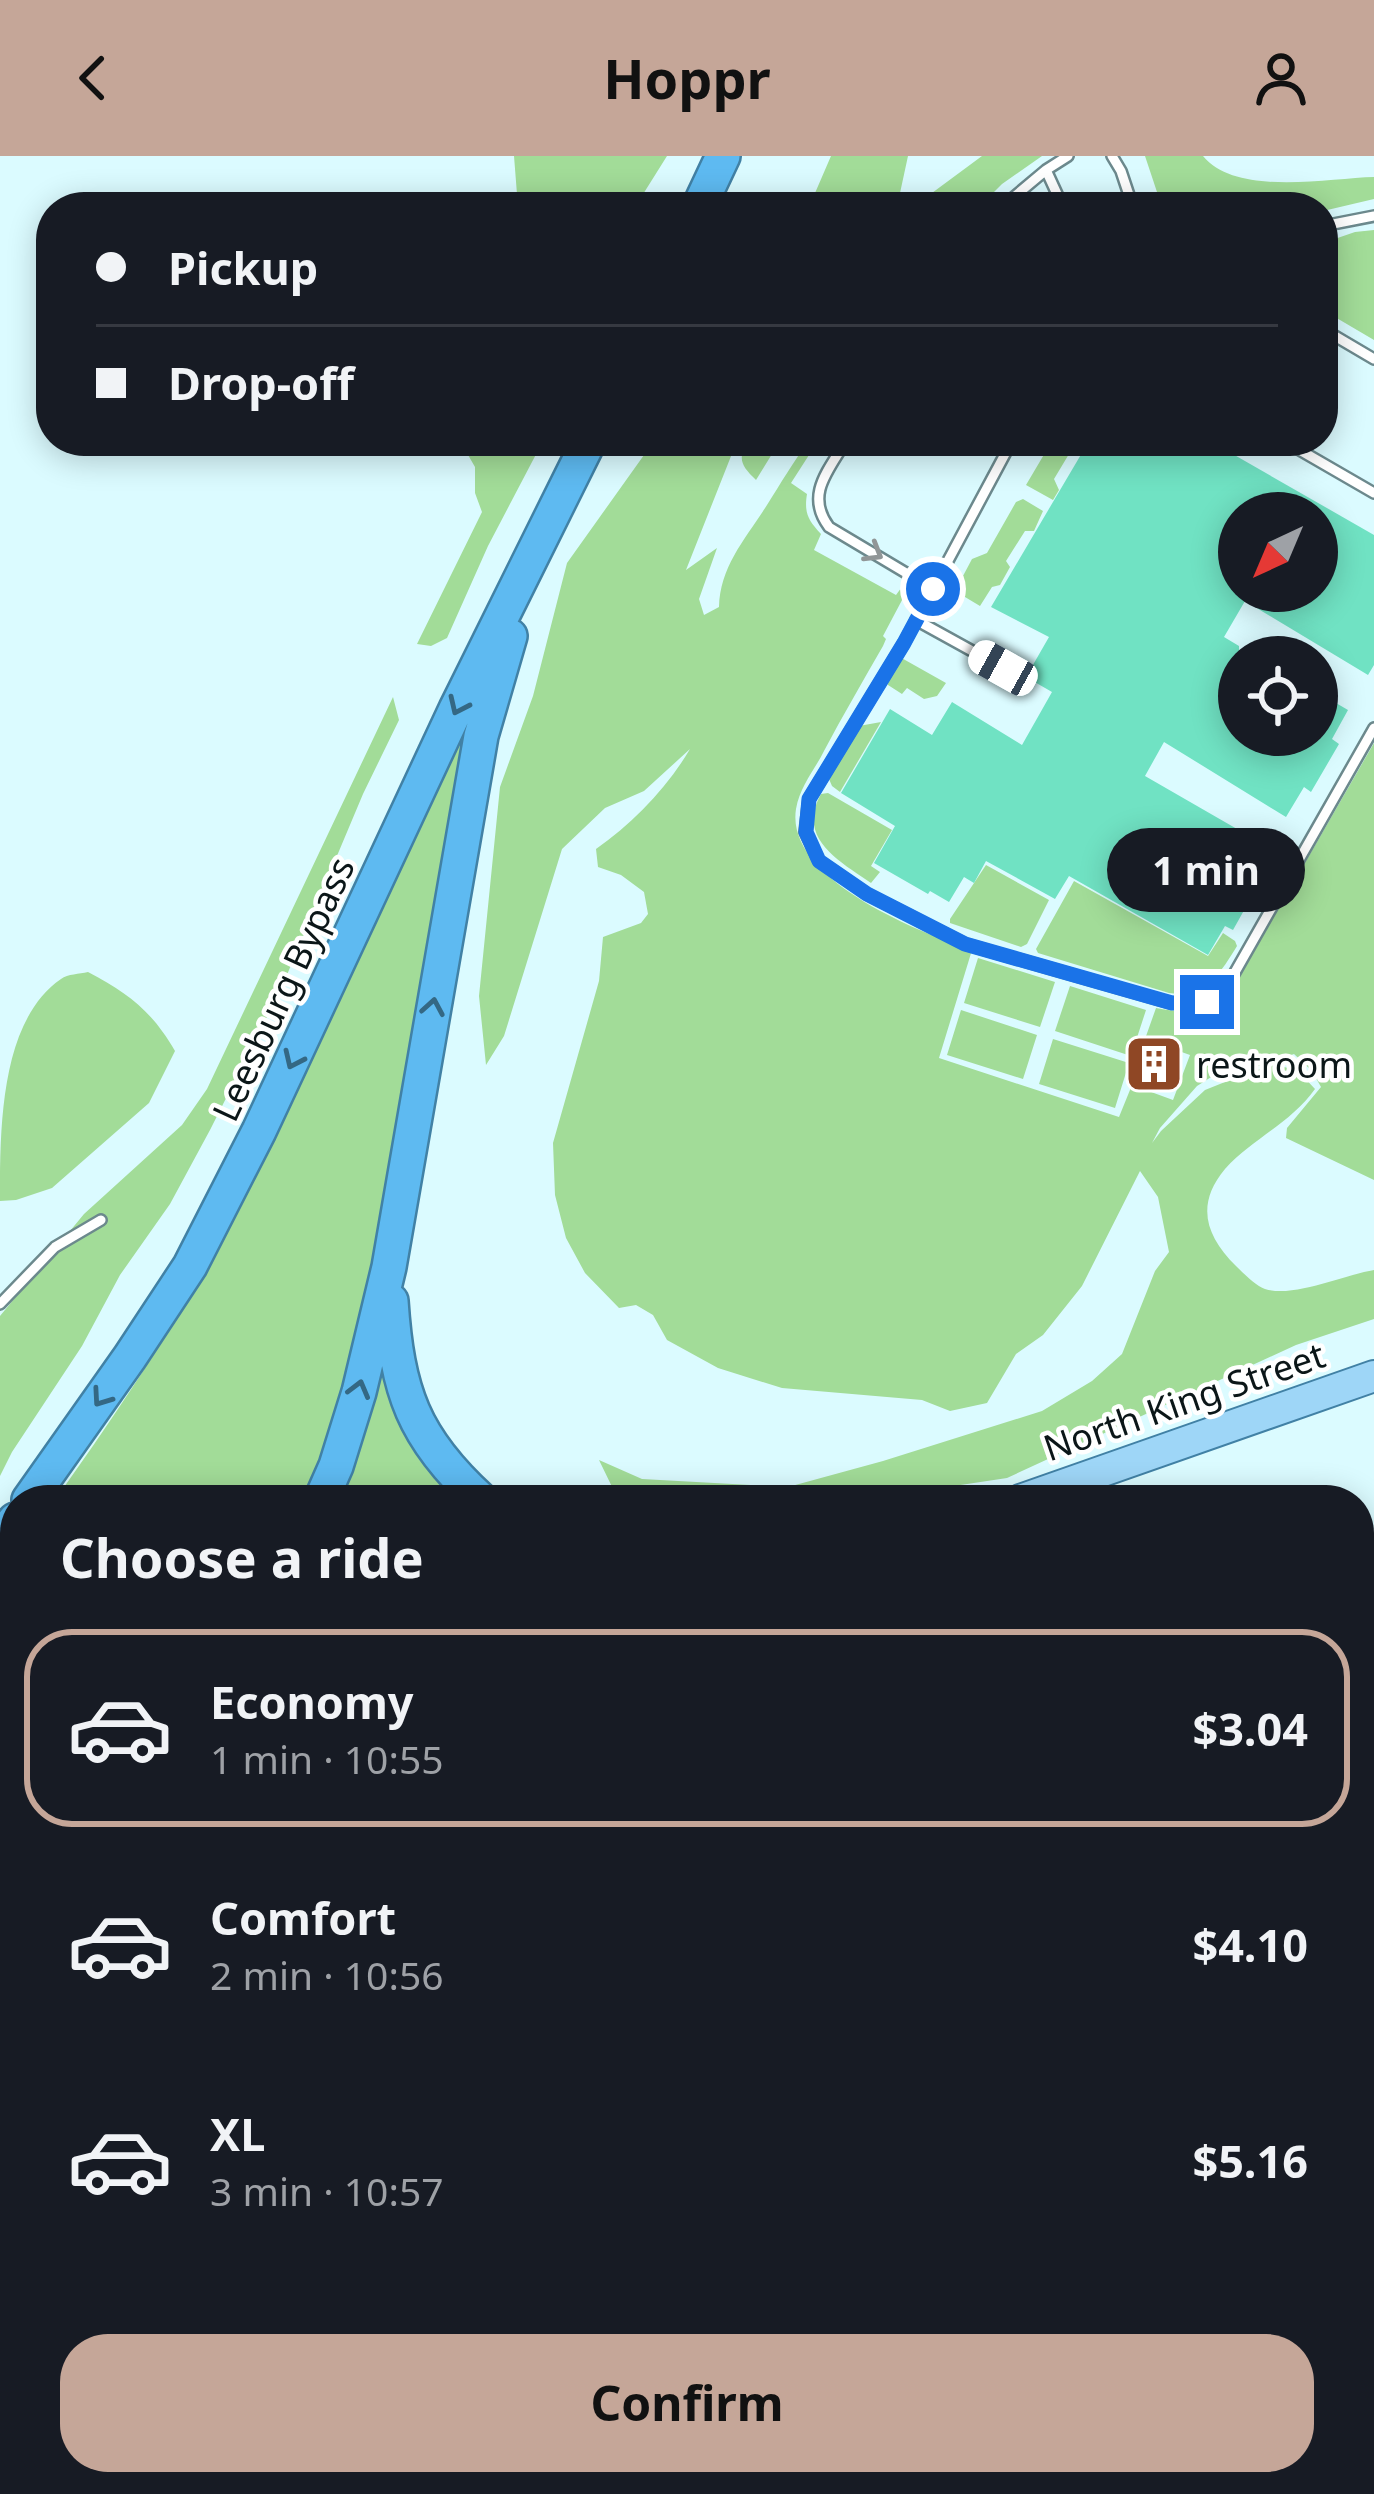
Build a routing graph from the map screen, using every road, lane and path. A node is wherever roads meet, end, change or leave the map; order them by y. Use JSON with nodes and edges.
{"nodes":[{"id":1,"x":723,"y":156,"type":"edge"},
{"id":2,"x":1068,"y":156,"type":"edge"},
{"id":3,"x":1112,"y":156,"type":"edge"},
{"id":4,"x":1046,"y":170,"type":"junction"},
{"id":5,"x":706,"y":192,"type":"edge"},
{"id":6,"x":1020,"y":192,"type":"edge"},
{"id":7,"x":1056,"y":192,"type":"edge"},
{"id":8,"x":1128,"y":192,"type":"edge"},
{"id":9,"x":1374,"y":216,"type":"edge"},
{"id":10,"x":1338,"y":223,"type":"edge"},
{"id":11,"x":1338,"y":338,"type":"edge"},
{"id":12,"x":1374,"y":359,"type":"edge"},
{"id":13,"x":582,"y":456,"type":"edge"},
{"id":14,"x":838,"y":456,"type":"edge"},
{"id":15,"x":1004,"y":456,"type":"edge"},
{"id":16,"x":1309,"y":456,"type":"edge"},
{"id":17,"x":566,"y":489,"type":"junction"},
{"id":18,"x":1374,"y":494,"type":"edge"},
{"id":19,"x":933,"y":589,"type":"junction"},
{"id":20,"x":916,"y":620,"type":"junction"},
{"id":21,"x":1003,"y":668,"type":"dead end"},
{"id":22,"x":1374,"y":728,"type":"edge"},
{"id":23,"x":101,"y":1220,"type":"dead end"},
{"id":24,"x":388,"y":1268,"type":"junction"},
{"id":25,"x":0,"y":1304,"type":"edge"},
{"id":26,"x":1374,"y":1376,"type":"edge"},
{"id":27,"x":40,"y":1485,"type":"edge"},
{"id":28,"x":328,"y":1485,"type":"edge"},
{"id":29,"x":467,"y":1485,"type":"edge"},
{"id":30,"x":1063,"y":1485,"type":"edge"}],
"edges":[{"from":1,"to":5,"type":"highway"},
{"from":2,"to":4,"type":"lane"},
{"from":3,"to":8,"type":"lane"},
{"from":4,"to":6,"type":"lane"},
{"from":4,"to":7,"type":"lane"},
{"from":9,"to":10,"type":"lane"},
{"from":11,"to":12,"type":"lane"},
{"from":13,"to":17,"type":"highway","name":"Leesburg Bypass"},
{"from":14,"to":19,"type":"lane","one_way":true},
{"from":15,"to":19,"type":"lane"},
{"from":16,"to":18,"type":"lane"},
{"from":24,"to":17,"type":"highway","name":"Leesburg Bypass","one_way":true},
{"from":17,"to":27,"type":"highway","name":"Leesburg Bypass","one_way":true},
{"from":19,"to":20,"type":"lane"},
{"from":20,"to":21,"type":"lane"},
{"from":20,"to":22,"type":"lane"},
{"from":23,"to":25,"type":"lane"},
{"from":28,"to":24,"type":"highway","name":"Leesburg Bypass","one_way":true},
{"from":24,"to":29,"type":"highway"},
{"from":26,"to":30,"type":"main road","name":"North King Street"}]}
